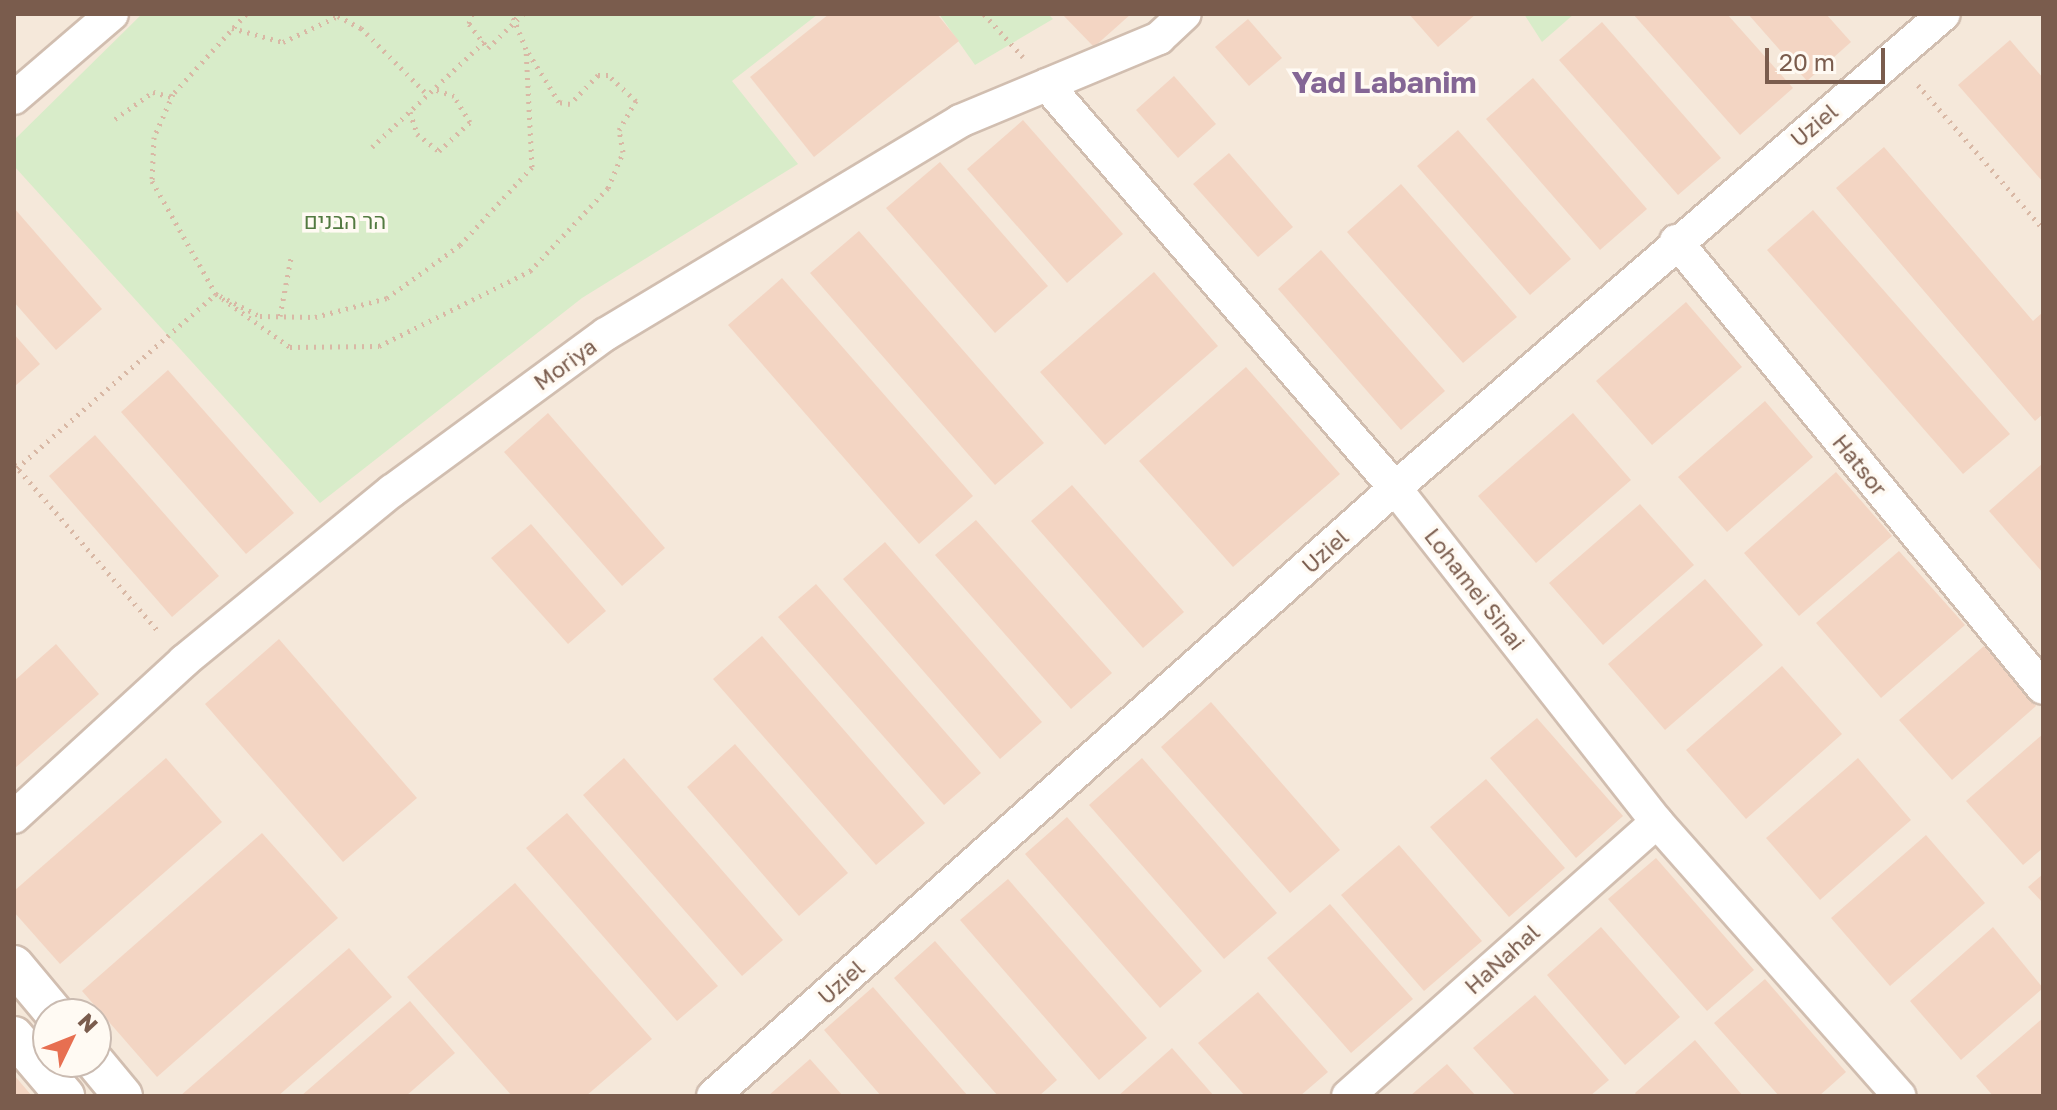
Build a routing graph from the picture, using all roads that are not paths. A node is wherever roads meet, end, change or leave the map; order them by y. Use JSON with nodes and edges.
{"nodes":[{"id":1,"x":112,"y":14,"type":"edge"},
{"id":2,"x":1185,"y":14,"type":"edge"},
{"id":3,"x":1944,"y":14,"type":"edge"},
{"id":4,"x":1047,"y":85,"type":"junction"},
{"id":5,"x":14,"y":98,"type":"edge"},
{"id":6,"x":1676,"y":241,"type":"junction"},
{"id":7,"x":1395,"y":488,"type":"junction"},
{"id":8,"x":2043,"y":688,"type":"edge"},
{"id":9,"x":14,"y":817,"type":"edge"},
{"id":10,"x":1657,"y":822,"type":"junction"},
{"id":11,"x":14,"y":965,"type":"edge"},
{"id":12,"x":42,"y":998,"type":"edge"},
{"id":13,"x":14,"y":1036,"type":"edge"},
{"id":14,"x":108,"y":1078,"type":"edge"},
{"id":15,"x":1888,"y":1092,"type":"edge"},
{"id":16,"x":65,"y":1096,"type":"edge"},
{"id":17,"x":123,"y":1096,"type":"edge"},
{"id":18,"x":713,"y":1096,"type":"edge"},
{"id":19,"x":1348,"y":1096,"type":"edge"}],
"edges":[{"from":1,"to":5,"type":"street"},
{"from":2,"to":4,"type":"street","name":"Moriya"},
{"from":3,"to":6,"type":"street","name":"Uziel"},
{"from":4,"to":7,"type":"street","name":"Lohamei Sinai"},
{"from":4,"to":9,"type":"street","name":"Moriya"},
{"from":6,"to":7,"type":"street","name":"Uziel"},
{"from":6,"to":8,"type":"street","name":"Hatsor"},
{"from":7,"to":10,"type":"street","name":"Lohamei Sinai"},
{"from":7,"to":18,"type":"street","name":"Uziel"},
{"from":10,"to":15,"type":"street","name":"Lohamei Sinai"},
{"from":10,"to":19,"type":"street","name":"HaNahal"},
{"from":11,"to":12,"type":"street"},
{"from":13,"to":16,"type":"street"},
{"from":14,"to":17,"type":"street"}]}
